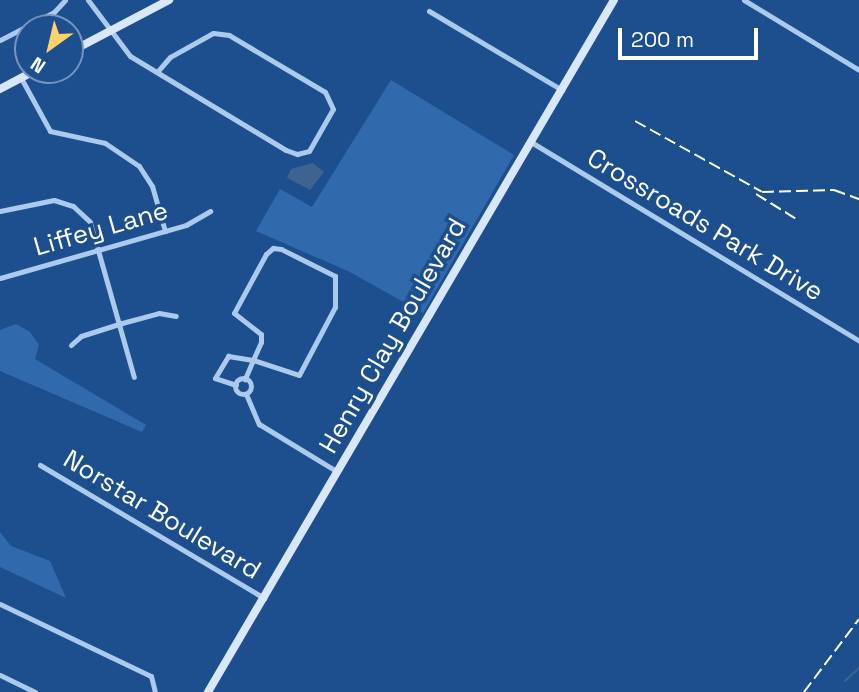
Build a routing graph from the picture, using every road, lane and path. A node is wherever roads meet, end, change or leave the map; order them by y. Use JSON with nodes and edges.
{"nodes":[{"id":1,"x":65,"y":0,"type":"edge"},
{"id":2,"x":88,"y":0,"type":"edge"},
{"id":3,"x":168,"y":0,"type":"edge"},
{"id":4,"x":614,"y":0,"type":"edge"},
{"id":5,"x":744,"y":0,"type":"edge"},
{"id":6,"x":429,"y":10,"type":"dead end"},
{"id":7,"x":112,"y":30,"type":"junction"},
{"id":8,"x":0,"y":40,"type":"edge"},
{"id":9,"x":84,"y":45,"type":"edge"},
{"id":10,"x":859,"y":70,"type":"edge"},
{"id":11,"x":157,"y":72,"type":"junction"},
{"id":12,"x":24,"y":84,"type":"edge"},
{"id":13,"x":562,"y":90,"type":"junction"},
{"id":14,"x":531,"y":142,"type":"junction"},
{"id":15,"x":0,"y":211,"type":"edge"},
{"id":16,"x":211,"y":211,"type":"dead end"},
{"id":17,"x":165,"y":231,"type":"junction"},
{"id":18,"x":101,"y":249,"type":"junction"},
{"id":19,"x":0,"y":278,"type":"edge"},
{"id":20,"x":176,"y":316,"type":"dead end"},
{"id":21,"x":122,"y":323,"type":"junction"},
{"id":22,"x":859,"y":341,"type":"edge"},
{"id":23,"x":71,"y":345,"type":"dead end"},
{"id":24,"x":253,"y":360,"type":"junction"},
{"id":25,"x":134,"y":377,"type":"dead end"},
{"id":26,"x":246,"y":379,"type":"junction"},
{"id":27,"x":236,"y":385,"type":"junction"},
{"id":28,"x":246,"y":394,"type":"junction"},
{"id":29,"x":40,"y":466,"type":"dead end"},
{"id":30,"x":338,"y":472,"type":"junction"},
{"id":31,"x":264,"y":598,"type":"junction"},
{"id":32,"x":0,"y":604,"type":"edge"},
{"id":33,"x":0,"y":675,"type":"edge"},
{"id":34,"x":35,"y":692,"type":"edge"},
{"id":35,"x":155,"y":692,"type":"edge"},
{"id":36,"x":208,"y":692,"type":"edge"}],
"edges":[{"from":1,"to":8,"type":"street"},
{"from":2,"to":7,"type":"street"},
{"from":3,"to":7,"type":"main road"},
{"from":4,"to":13,"type":"main road","name":"Henry Clay Boulevard"},
{"from":5,"to":10,"type":"street"},
{"from":6,"to":13,"type":"street"},
{"from":7,"to":9,"type":"main road"},
{"from":7,"to":11,"type":"street"},
{"from":11,"to":11,"type":"street"},
{"from":12,"to":17,"type":"street"},
{"from":13,"to":14,"type":"main road","name":"Henry Clay Boulevard"},
{"from":14,"to":22,"type":"street","name":"Crossroads Park Drive"},
{"from":14,"to":30,"type":"main road","name":"Henry Clay Boulevard"},
{"from":15,"to":18,"type":"street"},
{"from":16,"to":17,"type":"street","name":"Liffey Lane"},
{"from":17,"to":18,"type":"street","name":"Liffey Lane"},
{"from":18,"to":19,"type":"street","name":"Liffey Lane"},
{"from":18,"to":21,"type":"street"},
{"from":20,"to":21,"type":"street"},
{"from":21,"to":23,"type":"street"},
{"from":21,"to":25,"type":"street"},
{"from":24,"to":24,"type":"street"},
{"from":24,"to":26,"type":"street"},
{"from":24,"to":27,"type":"street"},
{"from":26,"to":27,"type":"street"},
{"from":26,"to":28,"type":"street"},
{"from":27,"to":28,"type":"street"},
{"from":28,"to":30,"type":"street"},
{"from":29,"to":31,"type":"street","name":"Norstar Boulevard"},
{"from":30,"to":31,"type":"main road","name":"Henry Clay Boulevard"},
{"from":31,"to":36,"type":"main road","name":"Henry Clay Boulevard"},
{"from":32,"to":35,"type":"street"},
{"from":33,"to":34,"type":"street"}]}
